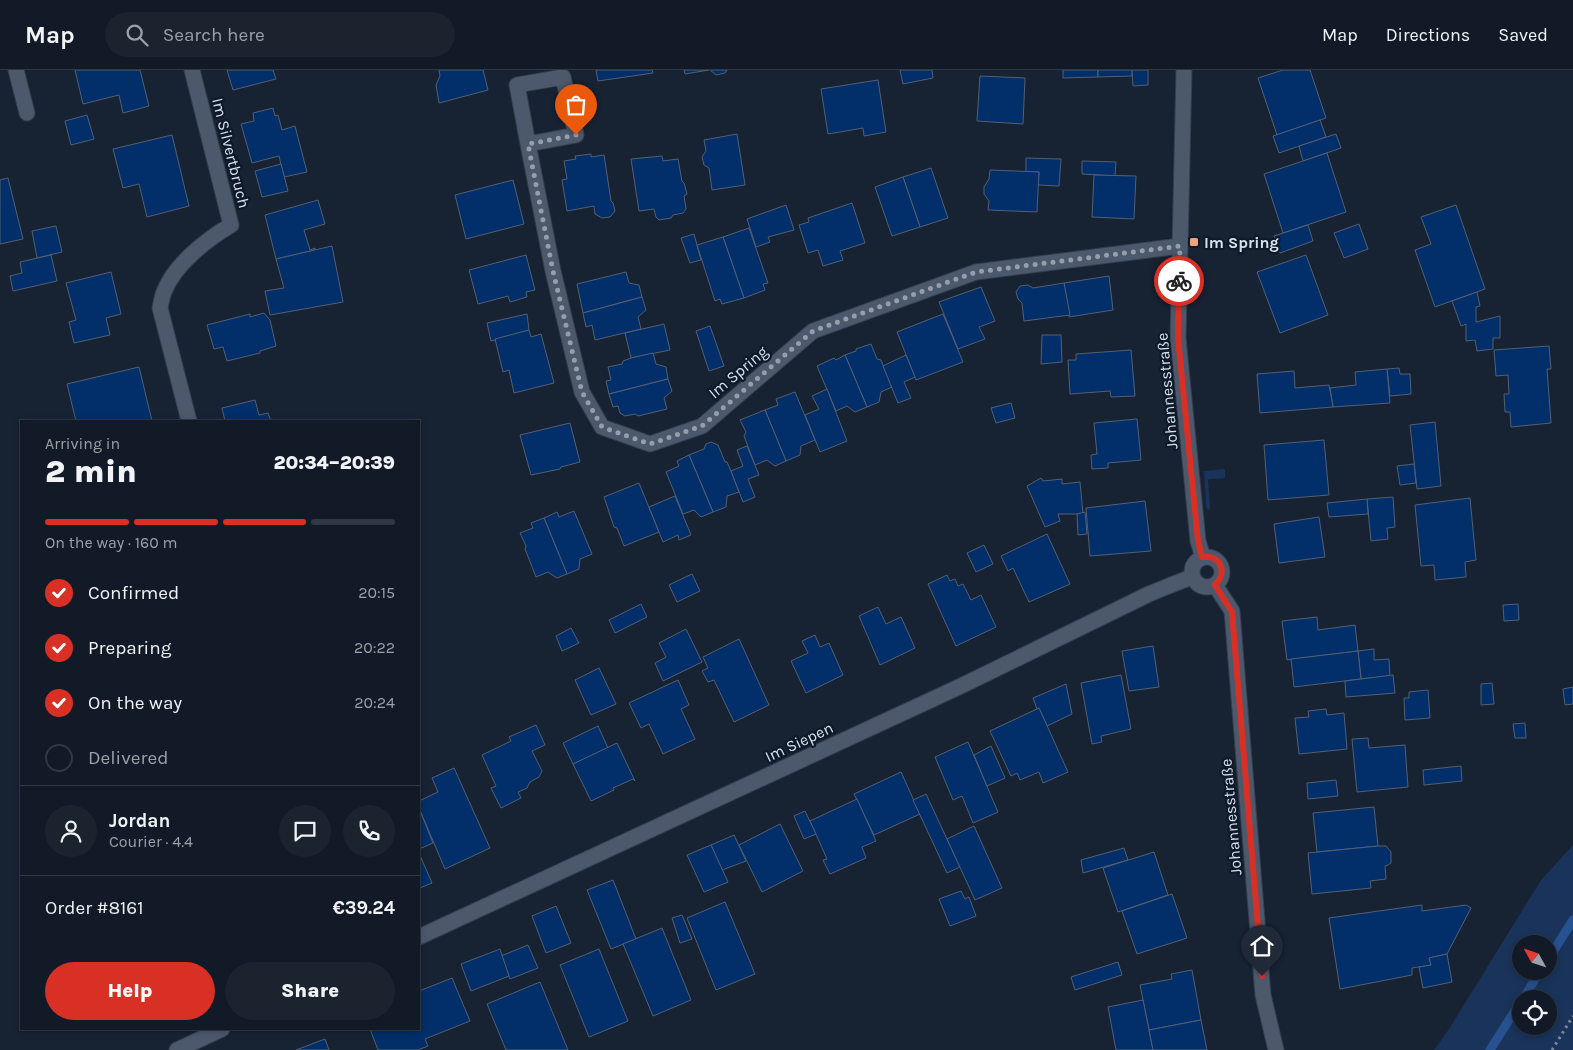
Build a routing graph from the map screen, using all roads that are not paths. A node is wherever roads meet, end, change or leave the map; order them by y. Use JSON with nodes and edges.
{"nodes":[{"id":1,"x":16,"y":70,"type":"edge"},
{"id":2,"x":192,"y":70,"type":"edge"},
{"id":3,"x":1184,"y":70,"type":"edge"},
{"id":4,"x":27,"y":113,"type":"dead end"},
{"id":5,"x":528,"y":144,"type":"junction"},
{"id":6,"x":1180,"y":246,"type":"junction"},
{"id":7,"x":189,"y":420,"type":"edge"},
{"id":8,"x":1202,"y":557,"type":"junction"},
{"id":9,"x":1192,"y":577,"type":"junction"},
{"id":10,"x":1215,"y":585,"type":"junction"},
{"id":11,"x":420,"y":938,"type":"edge"},
{"id":12,"x":220,"y":1030,"type":"edge"},
{"id":13,"x":177,"y":1050,"type":"edge"},
{"id":14,"x":1276,"y":1050,"type":"edge"}],
"edges":[{"from":1,"to":4,"type":"street"},
{"from":2,"to":7,"type":"street","name":"Im Silvertbruch"},
{"from":3,"to":6,"type":"street","name":"Johannesstraße"},
{"from":5,"to":5,"type":"street","name":"Im Spring"},
{"from":5,"to":6,"type":"street","name":"Im Spring"},
{"from":6,"to":8,"type":"street","name":"Johannesstraße"},
{"from":8,"to":9,"type":"street"},
{"from":8,"to":10,"type":"street"},
{"from":9,"to":10,"type":"street"},
{"from":9,"to":11,"type":"street","name":"Im Siepen"},
{"from":10,"to":14,"type":"street","name":"Johannesstraße"},
{"from":12,"to":13,"type":"street"}]}
